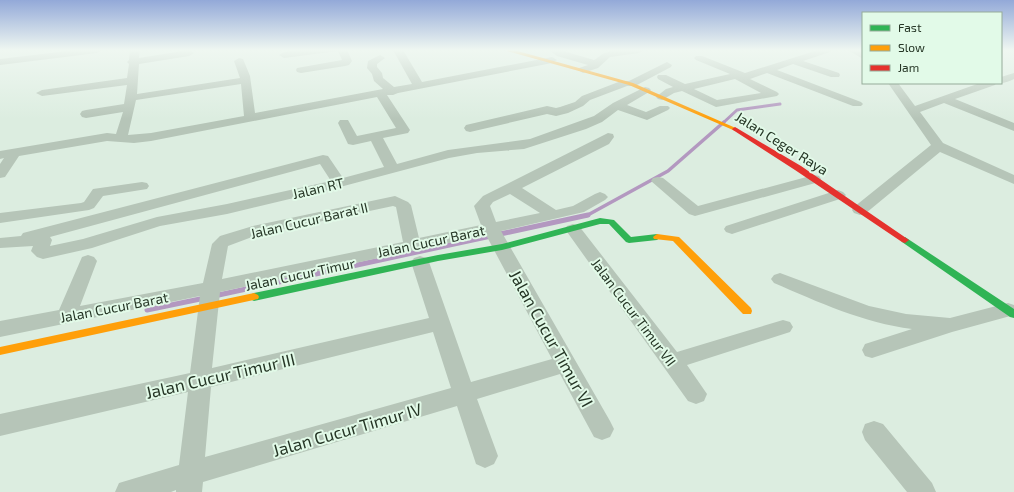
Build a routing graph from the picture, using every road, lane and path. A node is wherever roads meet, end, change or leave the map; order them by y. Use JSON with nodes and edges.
{"nodes":[{"id":1,"x":132,"y":73,"type":"edge"},
{"id":2,"x":243,"y":73,"type":"edge"},
{"id":3,"x":377,"y":73,"type":"edge"},
{"id":4,"x":411,"y":73,"type":"edge"},
{"id":5,"x":476,"y":73,"type":"edge"},
{"id":6,"x":594,"y":73,"type":"edge"},
{"id":7,"x":650,"y":73,"type":"edge"},
{"id":8,"x":735,"y":73,"type":"edge"},
{"id":9,"x":762,"y":73,"type":"edge"},
{"id":10,"x":775,"y":73,"type":"edge"},
{"id":11,"x":829,"y":73,"type":"edge"},
{"id":12,"x":835,"y":75,"type":"dead end"},
{"id":13,"x":1014,"y":76,"type":"edge"},
{"id":14,"x":662,"y":77,"type":"dead end"},
{"id":15,"x":245,"y":80,"type":"junction"},
{"id":16,"x":1002,"y":80,"type":"edge"},
{"id":17,"x":131,"y":81,"type":"junction"},
{"id":18,"x":628,"y":83,"type":"junction"},
{"id":19,"x":894,"y":84,"type":"edge"},
{"id":20,"x":987,"y":84,"type":"edge"},
{"id":21,"x":420,"y":86,"type":"junction"},
{"id":22,"x":683,"y":88,"type":"junction"},
{"id":23,"x":645,"y":90,"type":"junction"},
{"id":24,"x":42,"y":93,"type":"dead end"},
{"id":25,"x":387,"y":93,"type":"junction"},
{"id":26,"x":944,"y":99,"type":"junction"},
{"id":27,"x":130,"y":102,"type":"junction"},
{"id":28,"x":663,"y":102,"type":"junction"},
{"id":29,"x":857,"y":104,"type":"dead end"},
{"id":30,"x":617,"y":105,"type":"junction"},
{"id":31,"x":913,"y":111,"type":"junction"},
{"id":32,"x":86,"y":114,"type":"dead end"},
{"id":33,"x":250,"y":118,"type":"junction"},
{"id":34,"x":344,"y":123,"type":"dead end"},
{"id":35,"x":1014,"y":127,"type":"edge"},
{"id":36,"x":470,"y":128,"type":"dead end"},
{"id":37,"x":376,"y":136,"type":"junction"},
{"id":38,"x":608,"y":137,"type":"dead end"},
{"id":39,"x":121,"y":138,"type":"junction"},
{"id":40,"x":938,"y":146,"type":"junction"},
{"id":41,"x":14,"y":153,"type":"junction"},
{"id":42,"x":0,"y":155,"type":"edge"},
{"id":43,"x":392,"y":168,"type":"junction"},
{"id":44,"x":0,"y":174,"type":"edge"},
{"id":45,"x":814,"y":179,"type":"junction"},
{"id":46,"x":1014,"y":180,"type":"edge"},
{"id":47,"x":658,"y":181,"type":"dead end"},
{"id":48,"x":340,"y":183,"type":"junction"},
{"id":49,"x":142,"y":186,"type":"dead end"},
{"id":50,"x":512,"y":188,"type":"junction"},
{"id":51,"x":838,"y":196,"type":"junction"},
{"id":52,"x":600,"y":197,"type":"dead end"},
{"id":53,"x":860,"y":210,"type":"junction"},
{"id":54,"x":26,"y":215,"type":"junction"},
{"id":55,"x":554,"y":215,"type":"junction"},
{"id":56,"x":0,"y":218,"type":"edge"},
{"id":57,"x":573,"y":229,"type":"junction"},
{"id":58,"x":732,"y":229,"type":"dead end"},
{"id":59,"x":497,"y":237,"type":"junction"},
{"id":60,"x":5,"y":242,"type":"edge"},
{"id":61,"x":416,"y":253,"type":"junction"},
{"id":62,"x":88,"y":260,"type":"dead end"},
{"id":63,"x":780,"y":279,"type":"dead end"},
{"id":64,"x":209,"y":298,"type":"junction"},
{"id":65,"x":747,"y":311,"type":"dead end"},
{"id":66,"x":1011,"y":312,"type":"edge"},
{"id":67,"x":67,"y":316,"type":"junction"},
{"id":68,"x":440,"y":322,"type":"junction"},
{"id":69,"x":950,"y":325,"type":"junction"},
{"id":70,"x":783,"y":327,"type":"dead end"},
{"id":71,"x":0,"y":329,"type":"edge"},
{"id":72,"x":872,"y":350,"type":"dead end"},
{"id":73,"x":0,"y":351,"type":"edge"},
{"id":74,"x":671,"y":362,"type":"junction"},
{"id":75,"x":566,"y":364,"type":"junction"},
{"id":76,"x":201,"y":380,"type":"junction"},
{"id":77,"x":464,"y":394,"type":"junction"},
{"id":78,"x":696,"y":394,"type":"dead end"},
{"id":79,"x":0,"y":425,"type":"edge"},
{"id":80,"x":602,"y":429,"type":"dead end"},
{"id":81,"x":874,"y":432,"type":"dead end"},
{"id":82,"x":485,"y":456,"type":"dead end"},
{"id":83,"x":190,"y":483,"type":"edge"},
{"id":84,"x":128,"y":492,"type":"edge"},
{"id":85,"x":923,"y":492,"type":"edge"}],
"edges":[{"from":1,"to":17,"type":"street"},
{"from":2,"to":15,"type":"street"},
{"from":3,"to":25,"type":"street"},
{"from":4,"to":21,"type":"street"},
{"from":5,"to":21,"type":"street"},
{"from":6,"to":18,"type":"main road","name":"Jalan Ceger Raya"},
{"from":7,"to":18,"type":"street"},
{"from":8,"to":9,"type":"street"},
{"from":10,"to":29,"type":"street"},
{"from":11,"to":12,"type":"street"},
{"from":13,"to":16,"type":"street"},
{"from":14,"to":22,"type":"street"},
{"from":15,"to":27,"type":"street"},
{"from":15,"to":33,"type":"street"},
{"from":17,"to":24,"type":"street"},
{"from":17,"to":27,"type":"street"},
{"from":18,"to":23,"type":"main road","name":"Jalan Ceger Raya"},
{"from":18,"to":36,"type":"street"},
{"from":19,"to":31,"type":"street"},
{"from":20,"to":26,"type":"street"},
{"from":21,"to":25,"type":"street"},
{"from":22,"to":22,"type":"street"},
{"from":22,"to":28,"type":"street"},
{"from":23,"to":28,"type":"main road","name":"Jalan Ceger Raya"},
{"from":23,"to":30,"type":"street","name":"Jalan RT"},
{"from":25,"to":33,"type":"street"},
{"from":25,"to":37,"type":"street"},
{"from":26,"to":31,"type":"street"},
{"from":26,"to":35,"type":"street"},
{"from":27,"to":32,"type":"street"},
{"from":27,"to":39,"type":"street"},
{"from":28,"to":30,"type":"street"},
{"from":28,"to":45,"type":"main road","name":"Jalan Ceger Raya"},
{"from":30,"to":43,"type":"street","name":"Jalan RT"},
{"from":31,"to":40,"type":"street"},
{"from":33,"to":39,"type":"street"},
{"from":34,"to":37,"type":"street"},
{"from":37,"to":43,"type":"street"},
{"from":38,"to":50,"type":"street"},
{"from":39,"to":41,"type":"street"},
{"from":40,"to":46,"type":"street"},
{"from":40,"to":53,"type":"street"},
{"from":41,"to":42,"type":"street"},
{"from":41,"to":44,"type":"street"},
{"from":43,"to":48,"type":"street","name":"Jalan RT"},
{"from":45,"to":47,"type":"street"},
{"from":45,"to":51,"type":"main road","name":"Jalan Ceger Raya"},
{"from":48,"to":60,"type":"street"},
{"from":48,"to":60,"type":"street","name":"Jalan RT"},
{"from":49,"to":54,"type":"street"},
{"from":50,"to":55,"type":"street"},
{"from":50,"to":59,"type":"street","name":"Jalan Cucur Timur VI"},
{"from":51,"to":53,"type":"main road","name":"Jalan Ceger Raya"},
{"from":51,"to":58,"type":"street"},
{"from":52,"to":55,"type":"street","name":"Jalan Cucur Barat"},
{"from":53,"to":66,"type":"main road","name":"Jalan Ceger Raya"},
{"from":54,"to":56,"type":"street"},
{"from":54,"to":60,"type":"street"},
{"from":55,"to":59,"type":"street","name":"Jalan Cucur Barat"},
{"from":57,"to":59,"type":"main road"},
{"from":57,"to":65,"type":"main road"},
{"from":57,"to":74,"type":"street","name":"Jalan Cucur Timur VII"},
{"from":59,"to":61,"type":"street","name":"Jalan Cucur Barat"},
{"from":59,"to":75,"type":"street","name":"Jalan Cucur Timur VI"},
{"from":61,"to":64,"type":"street","name":"Jalan Cucur Barat"},
{"from":61,"to":64,"type":"street","name":"Jalan Cucur Barat II"},
{"from":61,"to":68,"type":"street"},
{"from":62,"to":67,"type":"street"},
{"from":63,"to":69,"type":"street"},
{"from":64,"to":67,"type":"street","name":"Jalan Cucur Barat"},
{"from":64,"to":73,"type":"main road"},
{"from":64,"to":76,"type":"street"},
{"from":66,"to":69,"type":"street"},
{"from":67,"to":71,"type":"street","name":"Jalan Cucur Barat"},
{"from":68,"to":76,"type":"street","name":"Jalan Cucur Timur III"},
{"from":68,"to":77,"type":"street"},
{"from":69,"to":72,"type":"street"},
{"from":70,"to":74,"type":"street"},
{"from":74,"to":78,"type":"street","name":"Jalan Cucur Timur VII"},
{"from":75,"to":77,"type":"street","name":"Jalan Cucur Timur IV"},
{"from":75,"to":80,"type":"street","name":"Jalan Cucur Timur VI"},
{"from":76,"to":79,"type":"street","name":"Jalan Cucur Timur III"},
{"from":76,"to":83,"type":"street"},
{"from":77,"to":82,"type":"street"},
{"from":77,"to":83,"type":"street","name":"Jalan Cucur Timur IV"},
{"from":81,"to":85,"type":"street"},
{"from":83,"to":84,"type":"street","name":"Jalan Cucur Timur IV"}]}
